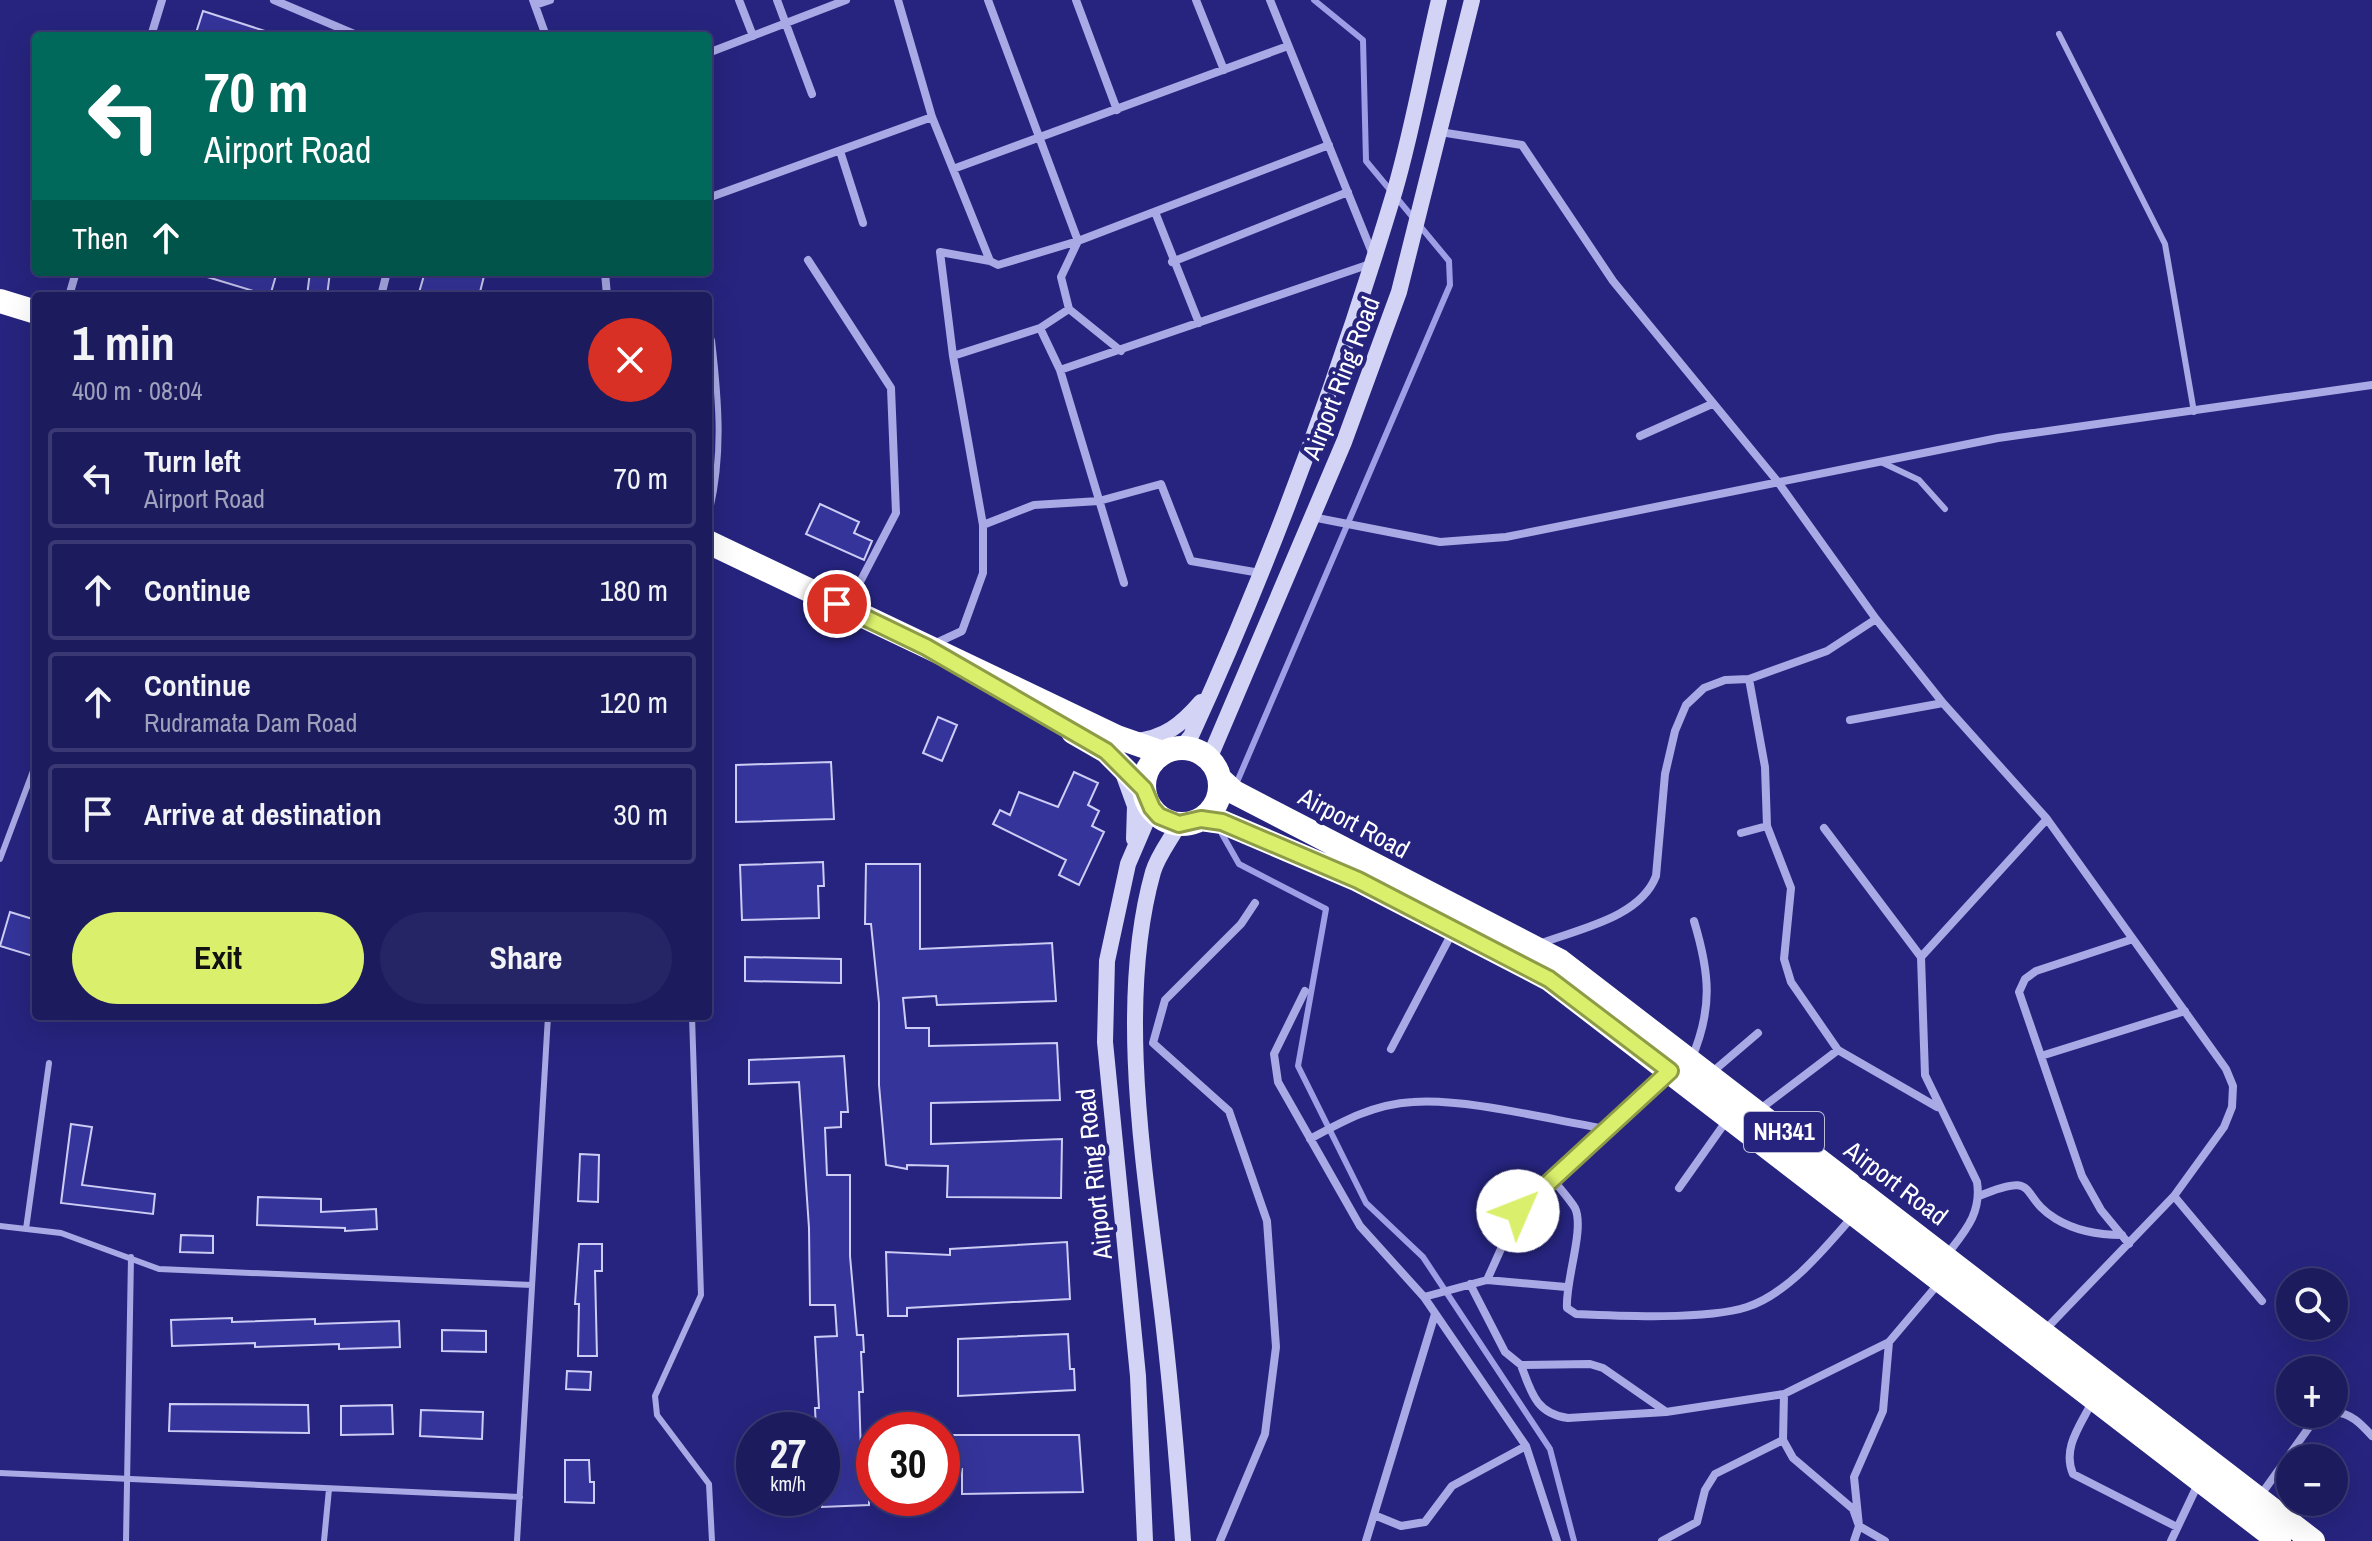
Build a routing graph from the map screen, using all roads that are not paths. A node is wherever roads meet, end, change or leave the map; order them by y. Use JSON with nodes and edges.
{"nodes":[{"id":1,"x":162,"y":0,"type":"edge"},
{"id":2,"x":274,"y":0,"type":"edge"},
{"id":3,"x":550,"y":0,"type":"edge"},
{"id":4,"x":739,"y":0,"type":"edge"},
{"id":5,"x":777,"y":0,"type":"edge"},
{"id":6,"x":846,"y":0,"type":"edge"},
{"id":7,"x":898,"y":0,"type":"edge"},
{"id":8,"x":988,"y":0,"type":"edge"},
{"id":9,"x":1076,"y":0,"type":"edge"},
{"id":10,"x":1196,"y":0,"type":"edge"},
{"id":11,"x":1270,"y":0,"type":"edge"},
{"id":12,"x":1439,"y":0,"type":"edge"},
{"id":13,"x":1472,"y":0,"type":"edge"},
{"id":14,"x":534,"y":3,"type":"edge"},
{"id":15,"x":784,"y":24,"type":"junction"},
{"id":16,"x":152,"y":32,"type":"edge"},
{"id":17,"x":350,"y":32,"type":"edge"},
{"id":18,"x":545,"y":32,"type":"edge"},
{"id":19,"x":2059,"y":34,"type":"dead end"},
{"id":20,"x":753,"y":36,"type":"junction"},
{"id":21,"x":1288,"y":46,"type":"junction"},
{"id":22,"x":712,"y":51,"type":"edge"},
{"id":23,"x":1224,"y":70,"type":"junction"},
{"id":24,"x":812,"y":94,"type":"dead end"},
{"id":25,"x":1117,"y":110,"type":"junction"},
{"id":26,"x":932,"y":117,"type":"junction"},
{"id":27,"x":1440,"y":132,"type":"junction"},
{"id":28,"x":1039,"y":139,"type":"junction"},
{"id":29,"x":1329,"y":145,"type":"junction"},
{"id":30,"x":840,"y":151,"type":"junction"},
{"id":31,"x":953,"y":169,"type":"junction"},
{"id":32,"x":1348,"y":192,"type":"junction"},
{"id":33,"x":712,"y":197,"type":"edge"},
{"id":34,"x":1155,"y":212,"type":"junction"},
{"id":35,"x":863,"y":223,"type":"dead end"},
{"id":36,"x":1078,"y":241,"type":"junction"},
{"id":37,"x":1372,"y":259,"type":"junction"},
{"id":38,"x":808,"y":260,"type":"dead end"},
{"id":39,"x":990,"y":261,"type":"junction"},
{"id":40,"x":1172,"y":262,"type":"junction"},
{"id":41,"x":0,"y":301,"type":"edge"},
{"id":42,"x":1069,"y":309,"type":"junction"},
{"id":43,"x":32,"y":311,"type":"edge"},
{"id":44,"x":1199,"y":323,"type":"junction"},
{"id":45,"x":1040,"y":328,"type":"junction"},
{"id":46,"x":712,"y":340,"type":"dead end"},
{"id":47,"x":1121,"y":351,"type":"junction"},
{"id":48,"x":953,"y":356,"type":"junction"},
{"id":49,"x":1060,"y":370,"type":"junction"},
{"id":50,"x":2372,"y":385,"type":"edge"},
{"id":51,"x":1712,"y":404,"type":"junction"},
{"id":52,"x":2194,"y":412,"type":"junction"},
{"id":53,"x":1640,"y":436,"type":"dead end"},
{"id":54,"x":1879,"y":462,"type":"junction"},
{"id":55,"x":1778,"y":482,"type":"junction"},
{"id":56,"x":1099,"y":501,"type":"junction"},
{"id":57,"x":712,"y":502,"type":"edge"},
{"id":58,"x":1945,"y":509,"type":"dead end"},
{"id":59,"x":1312,"y":517,"type":"junction"},
{"id":60,"x":983,"y":525,"type":"junction"},
{"id":61,"x":712,"y":544,"type":"edge"},
{"id":62,"x":1261,"y":573,"type":"junction"},
{"id":63,"x":1124,"y":583,"type":"dead end"},
{"id":64,"x":846,"y":609,"type":"junction"},
{"id":65,"x":1876,"y":619,"type":"junction"},
{"id":66,"x":926,"y":647,"type":"junction"},
{"id":67,"x":1218,"y":677,"type":"junction"},
{"id":68,"x":1749,"y":679,"type":"junction"},
{"id":69,"x":1943,"y":703,"type":"junction"},
{"id":70,"x":1850,"y":720,"type":"dead end"},
{"id":71,"x":1117,"y":746,"type":"junction"},
{"id":72,"x":1172,"y":750,"type":"junction"},
{"id":73,"x":1214,"y":769,"type":"junction"},
{"id":74,"x":32,"y":774,"type":"edge"},
{"id":75,"x":1148,"y":798,"type":"junction"},
{"id":76,"x":2047,"y":819,"type":"junction"},
{"id":77,"x":1190,"y":821,"type":"junction"},
{"id":78,"x":1767,"y":826,"type":"junction"},
{"id":79,"x":1824,"y":828,"type":"dead end"},
{"id":80,"x":1741,"y":833,"type":"dead end"},
{"id":81,"x":0,"y":859,"type":"edge"},
{"id":82,"x":1128,"y":864,"type":"junction"},
{"id":83,"x":1255,"y":903,"type":"dead end"},
{"id":84,"x":1694,"y":921,"type":"dead end"},
{"id":85,"x":1454,"y":929,"type":"junction"},
{"id":86,"x":2133,"y":939,"type":"junction"},
{"id":87,"x":1532,"y":947,"type":"junction"},
{"id":88,"x":1921,"y":957,"type":"junction"},
{"id":89,"x":1305,"y":991,"type":"dead end"},
{"id":90,"x":2185,"y":1011,"type":"junction"},
{"id":91,"x":548,"y":1020,"type":"edge"},
{"id":92,"x":692,"y":1020,"type":"edge"},
{"id":93,"x":1758,"y":1033,"type":"dead end"},
{"id":94,"x":1391,"y":1049,"type":"dead end"},
{"id":95,"x":1838,"y":1050,"type":"junction"},
{"id":96,"x":2041,"y":1056,"type":"junction"},
{"id":97,"x":49,"y":1063,"type":"dead end"},
{"id":98,"x":1690,"y":1069,"type":"junction"},
{"id":99,"x":1939,"y":1108,"type":"junction"},
{"id":100,"x":1757,"y":1112,"type":"junction"},
{"id":101,"x":1729,"y":1116,"type":"junction"},
{"id":102,"x":1607,"y":1129,"type":"junction"},
{"id":103,"x":1310,"y":1139,"type":"junction"},
{"id":104,"x":1552,"y":1178,"type":"junction"},
{"id":105,"x":1679,"y":1188,"type":"dead end"},
{"id":106,"x":1979,"y":1196,"type":"junction"},
{"id":107,"x":2174,"y":1196,"type":"junction"},
{"id":108,"x":1856,"y":1213,"type":"junction"},
{"id":109,"x":0,"y":1226,"type":"edge"},
{"id":110,"x":26,"y":1229,"type":"junction"},
{"id":111,"x":2122,"y":1235,"type":"junction"},
{"id":112,"x":2129,"y":1244,"type":"junction"},
{"id":113,"x":131,"y":1257,"type":"junction"},
{"id":114,"x":1944,"y":1268,"type":"junction"},
{"id":115,"x":1487,"y":1280,"type":"junction"},
{"id":116,"x":1470,"y":1284,"type":"junction"},
{"id":117,"x":532,"y":1285,"type":"junction"},
{"id":118,"x":1566,"y":1287,"type":"junction"},
{"id":119,"x":1424,"y":1297,"type":"junction"},
{"id":120,"x":2262,"y":1301,"type":"dead end"},
{"id":121,"x":1435,"y":1314,"type":"junction"},
{"id":122,"x":2043,"y":1332,"type":"junction"},
{"id":123,"x":1889,"y":1342,"type":"junction"},
{"id":124,"x":1521,"y":1365,"type":"junction"},
{"id":125,"x":1784,"y":1394,"type":"junction"},
{"id":126,"x":2095,"y":1398,"type":"junction"},
{"id":127,"x":1666,"y":1412,"type":"junction"},
{"id":128,"x":2348,"y":1415,"type":"edge"},
{"id":129,"x":2309,"y":1428,"type":"edge"},
{"id":130,"x":2372,"y":1436,"type":"edge"},
{"id":131,"x":1783,"y":1440,"type":"junction"},
{"id":132,"x":1526,"y":1446,"type":"junction"},
{"id":133,"x":0,"y":1473,"type":"edge"},
{"id":134,"x":127,"y":1479,"type":"junction"},
{"id":135,"x":2200,"y":1480,"type":"junction"},
{"id":136,"x":329,"y":1489,"type":"junction"},
{"id":137,"x":520,"y":1497,"type":"junction"},
{"id":138,"x":2258,"y":1499,"type":"junction"},
{"id":139,"x":1374,"y":1515,"type":"junction"},
{"id":140,"x":1859,"y":1526,"type":"junction"},
{"id":141,"x":2177,"y":1527,"type":"junction"},
{"id":142,"x":126,"y":1541,"type":"edge"},
{"id":143,"x":324,"y":1541,"type":"edge"},
{"id":144,"x":517,"y":1541,"type":"edge"},
{"id":145,"x":712,"y":1541,"type":"edge"},
{"id":146,"x":1145,"y":1541,"type":"edge"},
{"id":147,"x":1183,"y":1541,"type":"edge"},
{"id":148,"x":1220,"y":1541,"type":"edge"},
{"id":149,"x":1366,"y":1541,"type":"edge"},
{"id":150,"x":1557,"y":1541,"type":"edge"},
{"id":151,"x":1662,"y":1541,"type":"edge"},
{"id":152,"x":1854,"y":1541,"type":"edge"},
{"id":153,"x":1885,"y":1541,"type":"edge"},
{"id":154,"x":2171,"y":1541,"type":"edge"},
{"id":155,"x":2279,"y":1541,"type":"edge"},
{"id":156,"x":2313,"y":1541,"type":"edge"}],
"edges":[{"from":1,"to":16,"type":"street"},
{"from":2,"to":17,"type":"street"},
{"from":3,"to":14,"type":"street"},
{"from":4,"to":20,"type":"street"},
{"from":5,"to":15,"type":"street"},
{"from":6,"to":15,"type":"street"},
{"from":7,"to":26,"type":"street"},
{"from":8,"to":28,"type":"street"},
{"from":9,"to":25,"type":"street"},
{"from":10,"to":23,"type":"street"},
{"from":11,"to":21,"type":"street"},
{"from":12,"to":37,"type":"main road","name":"Airport Ring Road"},
{"from":13,"to":27,"type":"main road","name":"Airport Ring Road"},
{"from":14,"to":18,"type":"street"},
{"from":15,"to":20,"type":"street"},
{"from":15,"to":24,"type":"street"},
{"from":19,"to":52,"type":"lane"},
{"from":20,"to":22,"type":"street"},
{"from":21,"to":23,"type":"street"},
{"from":21,"to":29,"type":"street"},
{"from":23,"to":25,"type":"street"},
{"from":25,"to":28,"type":"street"},
{"from":26,"to":30,"type":"street"},
{"from":26,"to":31,"type":"street"},
{"from":27,"to":51,"type":"street"},
{"from":27,"to":59,"type":"main road","name":"Airport Ring Road"},
{"from":28,"to":31,"type":"street"},
{"from":28,"to":36,"type":"street"},
{"from":29,"to":32,"type":"street"},
{"from":29,"to":34,"type":"street"},
{"from":30,"to":33,"type":"street"},
{"from":30,"to":35,"type":"street"},
{"from":31,"to":39,"type":"street"},
{"from":32,"to":37,"type":"street"},
{"from":32,"to":40,"type":"street"},
{"from":34,"to":36,"type":"street"},
{"from":34,"to":40,"type":"street"},
{"from":36,"to":39,"type":"street"},
{"from":36,"to":42,"type":"street"},
{"from":37,"to":44,"type":"street"},
{"from":37,"to":62,"type":"main road","name":"Airport Ring Road"},
{"from":38,"to":64,"type":"street"},
{"from":39,"to":48,"type":"street"},
{"from":40,"to":44,"type":"street"},
{"from":41,"to":43,"type":"highway"},
{"from":42,"to":45,"type":"street"},
{"from":42,"to":47,"type":"street"},
{"from":44,"to":47,"type":"street"},
{"from":45,"to":48,"type":"street"},
{"from":45,"to":49,"type":"street"},
{"from":46,"to":57,"type":"lane"},
{"from":47,"to":49,"type":"street"},
{"from":48,"to":60,"type":"street"},
{"from":49,"to":56,"type":"street"},
{"from":50,"to":52,"type":"street"},
{"from":51,"to":53,"type":"street"},
{"from":51,"to":55,"type":"street"},
{"from":52,"to":54,"type":"street"},
{"from":54,"to":55,"type":"street"},
{"from":54,"to":58,"type":"lane"},
{"from":55,"to":59,"type":"street"},
{"from":55,"to":65,"type":"street"},
{"from":56,"to":60,"type":"street"},
{"from":56,"to":62,"type":"street"},
{"from":56,"to":63,"type":"street"},
{"from":59,"to":73,"type":"main road","name":"Airport Ring Road"},
{"from":60,"to":66,"type":"street"},
{"from":61,"to":64,"type":"highway","number":"NH341"},
{"from":62,"to":67,"type":"main road","name":"Airport Ring Road"},
{"from":64,"to":66,"type":"highway","number":"NH341"},
{"from":65,"to":68,"type":"street"},
{"from":65,"to":69,"type":"street"},
{"from":66,"to":71,"type":"highway","number":"NH341"},
{"from":67,"to":71,"type":"main road"},
{"from":67,"to":72,"type":"main road","name":"Airport Ring Road"},
{"from":68,"to":78,"type":"street"},
{"from":68,"to":87,"type":"street"},
{"from":69,"to":70,"type":"street"},
{"from":69,"to":76,"type":"street"},
{"from":71,"to":72,"type":"highway","number":"NH341"},
{"from":71,"to":75,"type":"highway","number":"NH341"},
{"from":71,"to":82,"type":"main road"},
{"from":72,"to":73,"type":"highway","number":"NH341"},
{"from":72,"to":75,"type":"highway"},
{"from":73,"to":77,"type":"highway"},
{"from":73,"to":87,"type":"highway","name":"Airport Road","number":"NH341"},
{"from":74,"to":81,"type":"lane"},
{"from":75,"to":77,"type":"highway","number":"NH341"},
{"from":75,"to":82,"type":"main road","name":"Airport Ring Road"},
{"from":76,"to":86,"type":"street"},
{"from":76,"to":88,"type":"street"},
{"from":77,"to":85,"type":"highway","name":"Airport Road","number":"NH341"},
{"from":77,"to":147,"type":"main road","name":"Airport Ring Road"},
{"from":78,"to":80,"type":"street"},
{"from":78,"to":95,"type":"street"},
{"from":79,"to":88,"type":"street"},
{"from":82,"to":146,"type":"main road","name":"Airport Ring Road"},
{"from":83,"to":148,"type":"street"},
{"from":84,"to":98,"type":"street"},
{"from":85,"to":94,"type":"street"},
{"from":85,"to":98,"type":"highway","name":"Airport Road","number":"NH341"},
{"from":86,"to":90,"type":"street"},
{"from":86,"to":96,"type":"street"},
{"from":87,"to":98,"type":"highway","name":"Airport Road","number":"NH341"},
{"from":88,"to":99,"type":"street"},
{"from":89,"to":103,"type":"street"},
{"from":90,"to":96,"type":"street"},
{"from":90,"to":107,"type":"street"},
{"from":91,"to":117,"type":"lane"},
{"from":92,"to":145,"type":"lane"},
{"from":93,"to":98,"type":"street"},
{"from":95,"to":99,"type":"street"},
{"from":95,"to":100,"type":"street"},
{"from":96,"to":111,"type":"street"},
{"from":97,"to":110,"type":"lane"},
{"from":98,"to":100,"type":"highway","name":"Airport Road","number":"NH341"},
{"from":98,"to":101,"type":"highway","name":"Airport Road","number":"NH341"},
{"from":98,"to":102,"type":"street"},
{"from":99,"to":106,"type":"street"},
{"from":100,"to":114,"type":"highway","name":"Airport Road","number":"NH341"},
{"from":101,"to":105,"type":"street"},
{"from":101,"to":108,"type":"highway","name":"Airport Road","number":"NH341"},
{"from":102,"to":103,"type":"street"},
{"from":102,"to":104,"type":"street"},
{"from":103,"to":119,"type":"street"},
{"from":104,"to":115,"type":"street"},
{"from":104,"to":118,"type":"street"},
{"from":106,"to":111,"type":"street"},
{"from":106,"to":114,"type":"street"},
{"from":107,"to":112,"type":"street"},
{"from":107,"to":120,"type":"street"},
{"from":108,"to":114,"type":"highway","name":"Airport Road","number":"NH341"},
{"from":108,"to":118,"type":"street"},
{"from":109,"to":110,"type":"lane"},
{"from":110,"to":113,"type":"lane"},
{"from":111,"to":112,"type":"street"},
{"from":112,"to":122,"type":"street"},
{"from":113,"to":117,"type":"lane"},
{"from":113,"to":134,"type":"lane"},
{"from":114,"to":122,"type":"highway","name":"Airport Road","number":"NH341"},
{"from":114,"to":123,"type":"street"},
{"from":114,"to":126,"type":"highway","name":"Airport Road","number":"NH341"},
{"from":115,"to":116,"type":"street"},
{"from":115,"to":118,"type":"street"},
{"from":116,"to":119,"type":"street"},
{"from":116,"to":124,"type":"street"},
{"from":117,"to":137,"type":"lane"},
{"from":119,"to":121,"type":"street"},
{"from":121,"to":132,"type":"street"},
{"from":121,"to":139,"type":"street"},
{"from":122,"to":138,"type":"highway","name":"Airport Road","number":"NH341"},
{"from":123,"to":125,"type":"street"},
{"from":123,"to":140,"type":"street"},
{"from":124,"to":127,"type":"street"},
{"from":124,"to":127,"type":"street"},
{"from":125,"to":127,"type":"street"},
{"from":125,"to":131,"type":"street"},
{"from":126,"to":135,"type":"highway","name":"Airport Road","number":"NH341"},
{"from":126,"to":141,"type":"street"},
{"from":128,"to":130,"type":"street"},
{"from":129,"to":138,"type":"street"},
{"from":131,"to":140,"type":"street"},
{"from":131,"to":151,"type":"street"},
{"from":132,"to":139,"type":"street"},
{"from":132,"to":150,"type":"street"},
{"from":133,"to":134,"type":"lane"},
{"from":134,"to":136,"type":"lane"},
{"from":134,"to":142,"type":"lane"},
{"from":135,"to":141,"type":"street"},
{"from":135,"to":155,"type":"highway","name":"Airport Road","number":"NH341"},
{"from":136,"to":137,"type":"lane"},
{"from":136,"to":143,"type":"lane"},
{"from":137,"to":144,"type":"lane"},
{"from":138,"to":156,"type":"highway","name":"Airport Road","number":"NH341"},
{"from":139,"to":149,"type":"street"},
{"from":140,"to":152,"type":"street"},
{"from":140,"to":153,"type":"street"},
{"from":141,"to":154,"type":"street"}]}
